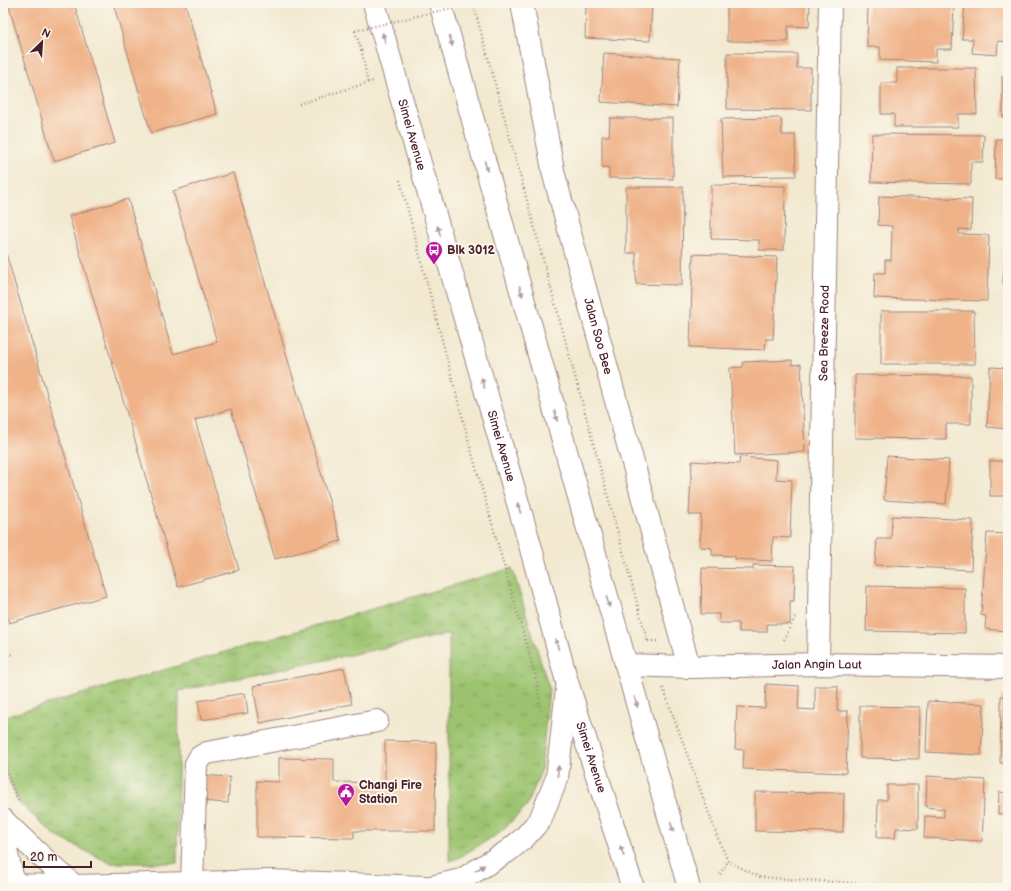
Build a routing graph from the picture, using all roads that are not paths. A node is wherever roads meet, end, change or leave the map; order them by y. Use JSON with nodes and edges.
{"nodes":[{"id":1,"x":374,"y":3,"type":"edge"},
{"id":2,"x":440,"y":3,"type":"edge"},
{"id":3,"x":522,"y":3,"type":"edge"},
{"id":4,"x":830,"y":3,"type":"edge"},
{"id":5,"x":818,"y":664,"type":"junction"},
{"id":6,"x":626,"y":665,"type":"junction"},
{"id":7,"x":689,"y":667,"type":"junction"},
{"id":8,"x":1008,"y":667,"type":"edge"},
{"id":9,"x":567,"y":682,"type":"junction"},
{"id":10,"x":377,"y":721,"type":"dead end"},
{"id":11,"x":12,"y":815,"type":"edge"},
{"id":12,"x":3,"y":838,"type":"edge"},
{"id":13,"x":192,"y":884,"type":"junction"},
{"id":14,"x":11,"y":886,"type":"edge"},
{"id":15,"x":74,"y":886,"type":"junction"},
{"id":16,"x":432,"y":887,"type":"edge"},
{"id":17,"x":455,"y":888,"type":"edge"},
{"id":18,"x":633,"y":888,"type":"edge"},
{"id":19,"x":689,"y":888,"type":"edge"}],
"edges":[{"from":9,"to":1,"type":"street","name":"Simei Avenue","one_way":true},
{"from":2,"to":6,"type":"street","one_way":true},
{"from":3,"to":7,"type":"street","name":"Jalan Soo Bee"},
{"from":4,"to":5,"type":"street","name":"Sea Breeze Road"},
{"from":5,"to":7,"type":"street","name":"Jalan Angin Laut"},
{"from":5,"to":8,"type":"street","name":"Jalan Angin Laut"},
{"from":6,"to":7,"type":"street","name":"Jalan Angin Laut"},
{"from":6,"to":19,"type":"street","one_way":true},
{"from":16,"to":9,"type":"street","one_way":true},
{"from":18,"to":9,"type":"street","name":"Simei Avenue","one_way":true},
{"from":10,"to":13,"type":"street"},
{"from":11,"to":15,"type":"street"},
{"from":12,"to":14,"type":"street"},
{"from":13,"to":15,"type":"street"},
{"from":13,"to":16,"type":"street"},
{"from":14,"to":15,"type":"street"},
{"from":16,"to":17,"type":"street"}]}
